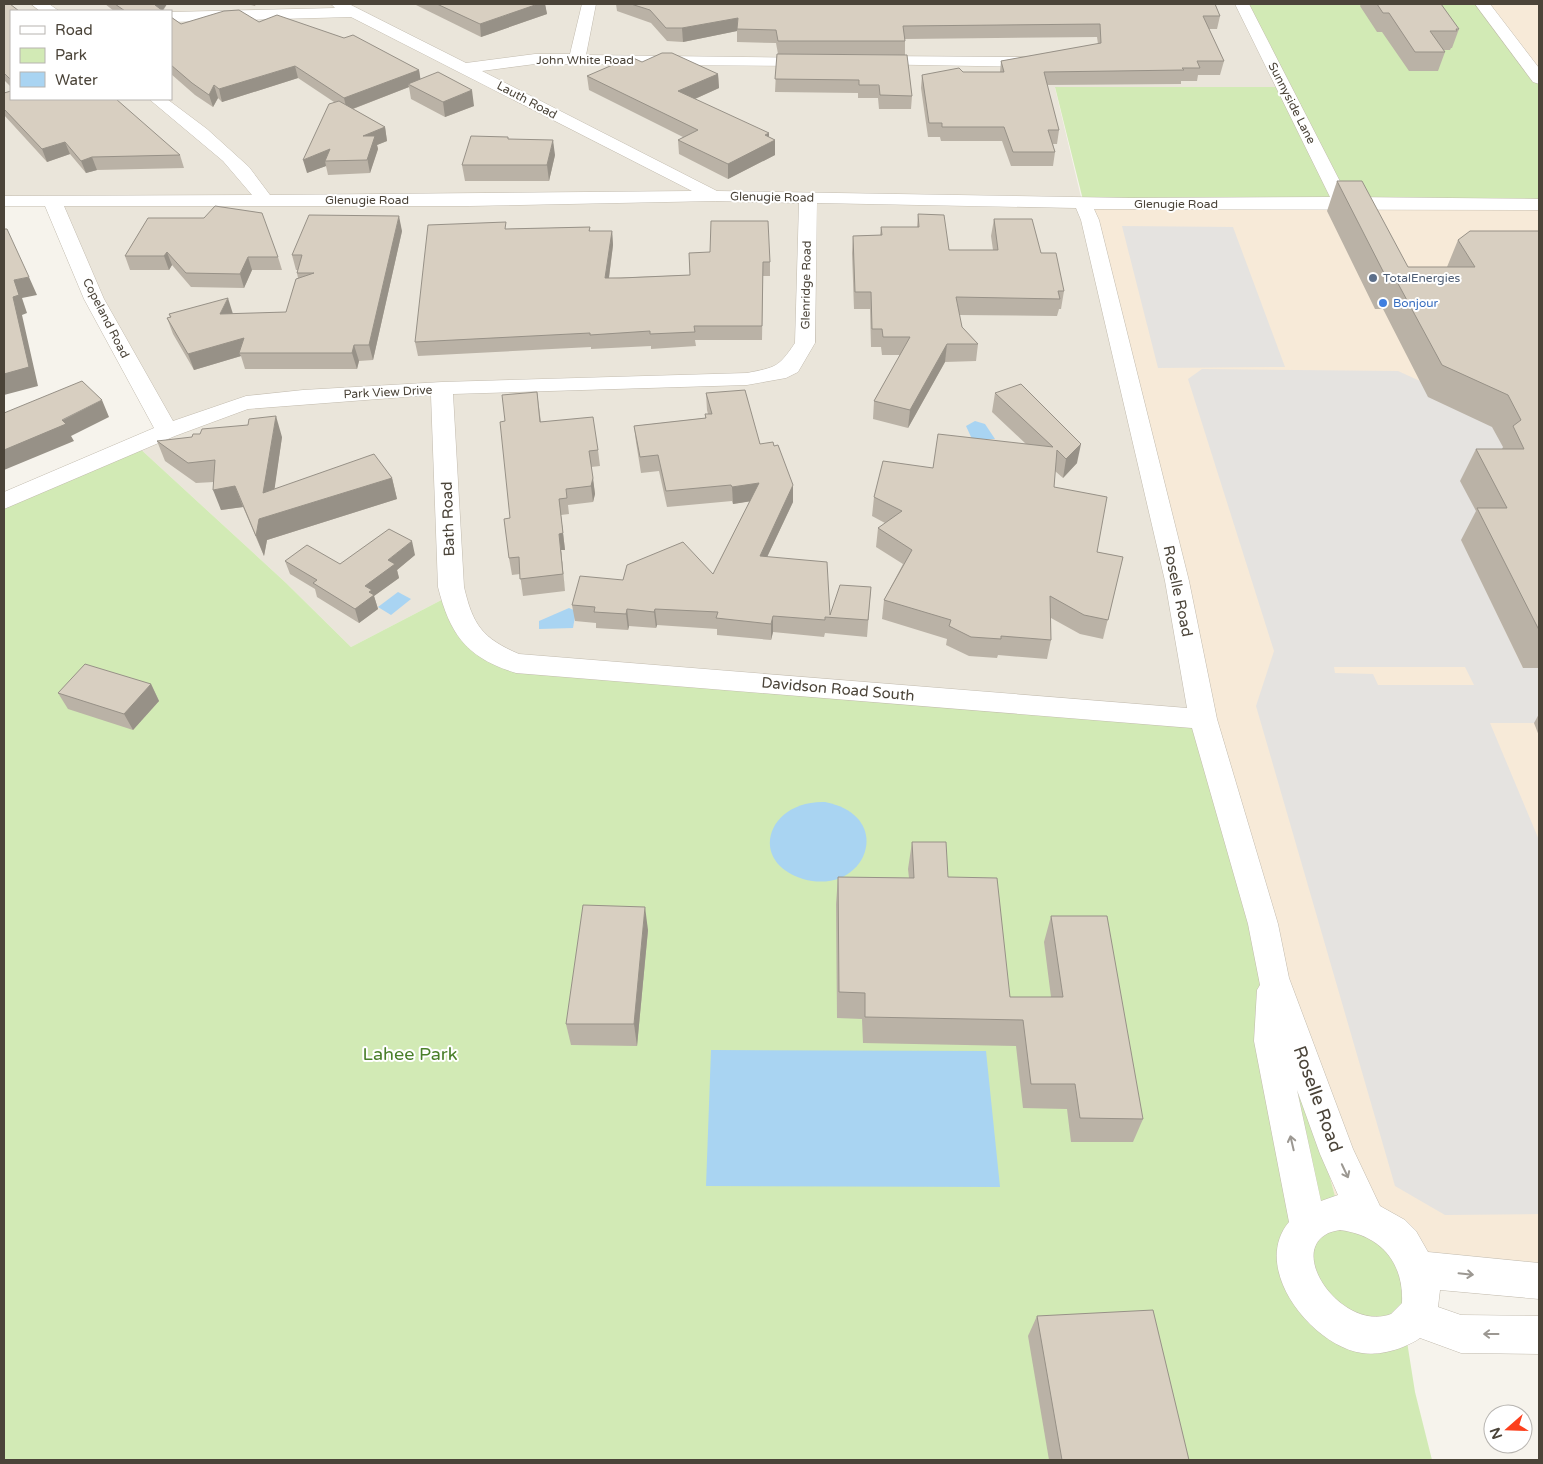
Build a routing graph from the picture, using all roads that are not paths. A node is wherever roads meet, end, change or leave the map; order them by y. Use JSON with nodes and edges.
{"nodes":[{"id":1,"x":338,"y":4,"type":"edge"},
{"id":2,"x":589,"y":4,"type":"edge"},
{"id":3,"x":1242,"y":4,"type":"edge"},
{"id":4,"x":1482,"y":4,"type":"edge"},
{"id":5,"x":354,"y":12,"type":"junction"},
{"id":6,"x":172,"y":17,"type":"edge"},
{"id":7,"x":577,"y":59,"type":"junction"},
{"id":8,"x":834,"y":61,"type":"edge"},
{"id":9,"x":853,"y":61,"type":"edge"},
{"id":10,"x":1035,"y":62,"type":"edge"},
{"id":11,"x":465,"y":68,"type":"junction"},
{"id":12,"x":1539,"y":80,"type":"edge"},
{"id":13,"x":158,"y":100,"type":"edge"},
{"id":14,"x":716,"y":196,"type":"junction"},
{"id":15,"x":808,"y":198,"type":"junction"},
{"id":16,"x":52,"y":200,"type":"junction"},
{"id":17,"x":264,"y":200,"type":"junction"},
{"id":18,"x":4,"y":201,"type":"edge"},
{"id":19,"x":1342,"y":202,"type":"junction"},
{"id":20,"x":1084,"y":204,"type":"junction"},
{"id":21,"x":1539,"y":204,"type":"edge"},
{"id":22,"x":790,"y":367,"type":"joint"},
{"id":23,"x":442,"y":388,"type":"junction"},
{"id":24,"x":167,"y":431,"type":"junction"},
{"id":25,"x":4,"y":502,"type":"edge"},
{"id":26,"x":476,"y":644,"type":"joint"},
{"id":27,"x":1203,"y":719,"type":"junction"},
{"id":28,"x":1273,"y":978,"type":"junction"},
{"id":29,"x":1367,"y":1218,"type":"junction"},
{"id":30,"x":1308,"y":1225,"type":"junction"},
{"id":31,"x":1417,"y":1269,"type":"junction"},
{"id":32,"x":1539,"y":1281,"type":"edge"},
{"id":33,"x":1413,"y":1317,"type":"junction"},
{"id":34,"x":1539,"y":1335,"type":"edge"}],
"edges":[{"from":1,"to":5,"type":"street","name":"Lauth Road"},
{"from":2,"to":7,"type":"street"},
{"from":3,"to":19,"type":"street","name":"Sunnyside Lane"},
{"from":4,"to":12,"type":"street"},
{"from":5,"to":6,"type":"street"},
{"from":5,"to":11,"type":"street","name":"Lauth Road"},
{"from":7,"to":8,"type":"street","name":"John White Road"},
{"from":7,"to":11,"type":"street","name":"John White Road"},
{"from":9,"to":10,"type":"street"},
{"from":11,"to":14,"type":"street","name":"Lauth Road"},
{"from":13,"to":17,"type":"street"},
{"from":14,"to":15,"type":"street","name":"Glenugie Road"},
{"from":14,"to":17,"type":"street","name":"Glenugie Road"},
{"from":15,"to":20,"type":"street","name":"Glenugie Road"},
{"from":15,"to":22,"type":"street","name":"Glenridge Road"},
{"from":16,"to":17,"type":"street","name":"Glenugie Road"},
{"from":16,"to":18,"type":"street","name":"Glenugie Road"},
{"from":16,"to":24,"type":"street","name":"Copeland Road"},
{"from":19,"to":20,"type":"street","name":"Glenugie Road"},
{"from":19,"to":21,"type":"street","name":"Glenugie Road"},
{"from":20,"to":27,"type":"street","name":"Roselle Road"},
{"from":22,"to":23,"type":"street","name":"Park View Drive"},
{"from":23,"to":24,"type":"street","name":"Park View Drive"},
{"from":23,"to":26,"type":"street","name":"Bath Road"},
{"from":24,"to":25,"type":"street","name":"Park View Drive"},
{"from":26,"to":27,"type":"street","name":"Davidson Road South"},
{"from":27,"to":28,"type":"street","name":"Roselle Road"},
{"from":28,"to":29,"type":"street","name":"Roselle Road","one_way":true},
{"from":30,"to":28,"type":"street","name":"Roselle Road","one_way":true},
{"from":29,"to":30,"type":"street"},
{"from":29,"to":31,"type":"street"},
{"from":30,"to":33,"type":"street"},
{"from":31,"to":32,"type":"street","one_way":true},
{"from":31,"to":33,"type":"street"},
{"from":34,"to":33,"type":"street","one_way":true}]}
